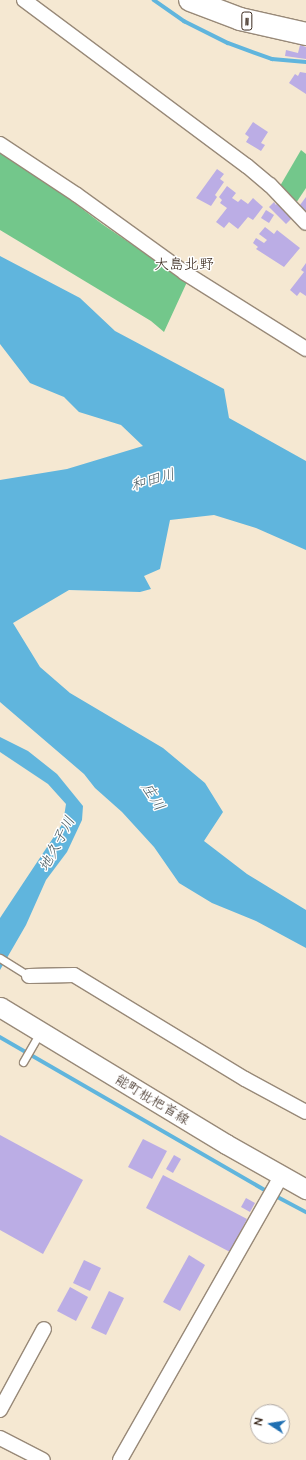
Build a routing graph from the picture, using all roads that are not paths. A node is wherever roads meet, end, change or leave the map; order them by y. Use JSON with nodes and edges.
{"nodes":[{"id":1,"x":24,"y":0,"type":"edge"},
{"id":2,"x":190,"y":0,"type":"edge"},
{"id":3,"x":306,"y":34,"type":"edge"},
{"id":4,"x":0,"y":144,"type":"edge"},
{"id":5,"x":306,"y":223,"type":"edge"},
{"id":6,"x":306,"y":349,"type":"edge"},
{"id":7,"x":0,"y":958,"type":"edge"},
{"id":8,"x":29,"y":976,"type":"joint"},
{"id":9,"x":5,"y":1010,"type":"edge"},
{"id":10,"x":38,"y":1037,"type":"junction"},
{"id":11,"x":23,"y":1062,"type":"dead end"},
{"id":12,"x":306,"y":1112,"type":"edge"},
{"id":13,"x":278,"y":1182,"type":"junction"},
{"id":14,"x":306,"y":1189,"type":"edge"},
{"id":15,"x":44,"y":1329,"type":"dead end"},
{"id":16,"x":0,"y":1410,"type":"edge"},
{"id":17,"x":0,"y":1438,"type":"edge"},
{"id":18,"x":43,"y":1460,"type":"edge"},
{"id":19,"x":120,"y":1460,"type":"edge"}],
"edges":[{"from":1,"to":5,"type":"street"},
{"from":2,"to":3,"type":"main road","number":"11"},
{"from":4,"to":6,"type":"street"},
{"from":7,"to":8,"type":"lane"},
{"from":8,"to":12,"type":"street"},
{"from":9,"to":10,"type":"main road","name":"能町枇杷首線"},
{"from":10,"to":11,"type":"lane"},
{"from":10,"to":13,"type":"main road","name":"能町枇杷首線"},
{"from":13,"to":14,"type":"main road","name":"能町枇杷首線"},
{"from":13,"to":19,"type":"street"},
{"from":15,"to":16,"type":"street"},
{"from":17,"to":18,"type":"street"}]}
